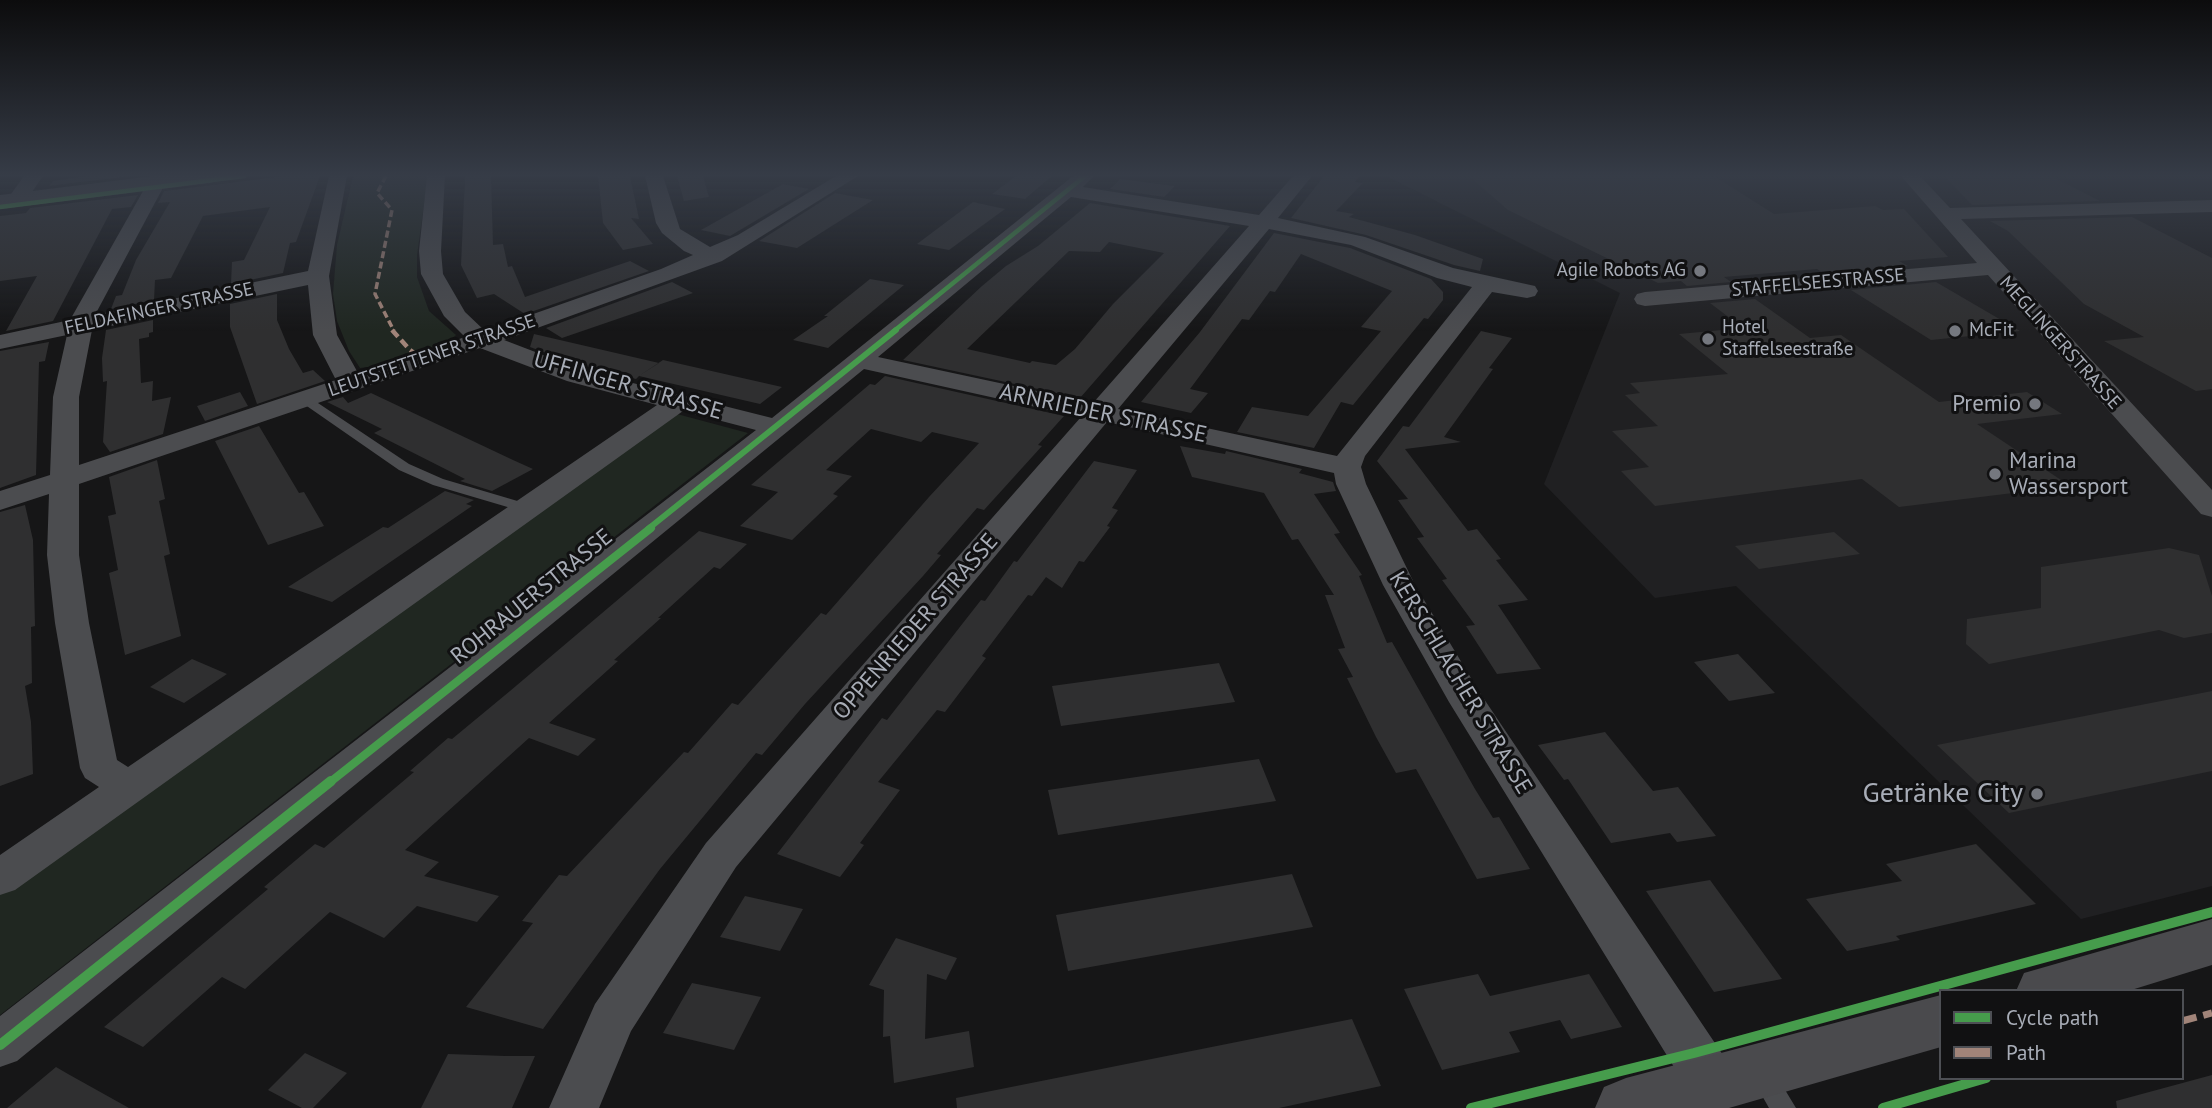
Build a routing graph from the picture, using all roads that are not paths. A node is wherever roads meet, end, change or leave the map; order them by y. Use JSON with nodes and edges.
{"nodes":[{"id":1,"x":133,"y":228,"type":"edge"},
{"id":2,"x":328,"y":228,"type":"edge"},
{"id":3,"x":432,"y":228,"type":"edge"},
{"id":4,"x":669,"y":228,"type":"edge"},
{"id":5,"x":762,"y":228,"type":"edge"},
{"id":6,"x":1022,"y":228,"type":"edge"},
{"id":7,"x":1258,"y":228,"type":"edge"},
{"id":8,"x":1301,"y":228,"type":"edge"},
{"id":9,"x":1955,"y":228,"type":"edge"},
{"id":10,"x":714,"y":256,"type":"junction"},
{"id":11,"x":1992,"y":268,"type":"junction"},
{"id":12,"x":318,"y":276,"type":"junction"},
{"id":13,"x":1486,"y":284,"type":"junction"},
{"id":14,"x":1527,"y":291,"type":"dead end"},
{"id":15,"x":1645,"y":299,"type":"dead end"},
{"id":16,"x":80,"y":326,"type":"junction"},
{"id":17,"x":481,"y":340,"type":"junction"},
{"id":18,"x":0,"y":342,"type":"edge"},
{"id":19,"x":859,"y":360,"type":"junction"},
{"id":20,"x":351,"y":384,"type":"junction"},
{"id":21,"x":306,"y":399,"type":"junction"},
{"id":22,"x":677,"y":403,"type":"junction"},
{"id":23,"x":1099,"y":413,"type":"junction"},
{"id":24,"x":777,"y":427,"type":"junction"},
{"id":25,"x":1347,"y":467,"type":"junction"},
{"id":26,"x":63,"y":482,"type":"junction"},
{"id":27,"x":0,"y":501,"type":"edge"},
{"id":28,"x":526,"y":508,"type":"junction"},
{"id":29,"x":2212,"y":508,"type":"edge"},
{"id":30,"x":129,"y":787,"type":"junction"},
{"id":31,"x":0,"y":878,"type":"edge"},
{"id":32,"x":2212,"y":942,"type":"edge"},
{"id":33,"x":2051,"y":989,"type":"edge"},
{"id":34,"x":1939,"y":1022,"type":"edge"},
{"id":35,"x":0,"y":1045,"type":"edge"},
{"id":36,"x":1752,"y":1088,"type":"edge"},
{"id":37,"x":574,"y":1108,"type":"edge"},
{"id":38,"x":1626,"y":1108,"type":"edge"}],
"edges":[{"from":1,"to":16,"type":"street"},
{"from":2,"to":12,"type":"street"},
{"from":3,"to":17,"type":"street"},
{"from":4,"to":10,"type":"street"},
{"from":5,"to":10,"type":"street","name":"LEUTSTETTENER STRASSE"},
{"from":6,"to":19,"type":"street","name":"ROHRAUERSTRASSE"},
{"from":7,"to":23,"type":"street","name":"OPPENRIEDER STRASSE"},
{"from":8,"to":13,"type":"street"},
{"from":9,"to":11,"type":"street","name":"MEGLINGERSTRASSE"},
{"from":10,"to":17,"type":"street","name":"LEUTSTETTENER STRASSE"},
{"from":11,"to":15,"type":"street","name":"STAFFELSEESTRASSE"},
{"from":11,"to":29,"type":"street","name":"MEGLINGERSTRASSE"},
{"from":12,"to":16,"type":"street","name":"FELDAFINGER STRASSE"},
{"from":12,"to":20,"type":"street"},
{"from":13,"to":14,"type":"street"},
{"from":13,"to":25,"type":"street"},
{"from":16,"to":18,"type":"street","name":"FELDAFINGER STRASSE"},
{"from":16,"to":26,"type":"street"},
{"from":17,"to":20,"type":"street","name":"LEUTSTETTENER STRASSE"},
{"from":17,"to":22,"type":"street","name":"UFFINGER STRASSE"},
{"from":19,"to":23,"type":"street","name":"ARNRIEDER STRASSE"},
{"from":19,"to":24,"type":"street","name":"ROHRAUERSTRASSE"},
{"from":20,"to":21,"type":"street","name":"LEUTSTETTENER STRASSE"},
{"from":21,"to":26,"type":"street","name":"LEUTSTETTENER STRASSE"},
{"from":21,"to":28,"type":"lane"},
{"from":22,"to":24,"type":"street","name":"UFFINGER STRASSE"},
{"from":22,"to":28,"type":"street"},
{"from":23,"to":25,"type":"street","name":"ARNRIEDER STRASSE"},
{"from":23,"to":37,"type":"street","name":"OPPENRIEDER STRASSE"},
{"from":24,"to":35,"type":"street","name":"ROHRAUERSTRASSE"},
{"from":25,"to":36,"type":"street","name":"KERSCHLACHER STRASSE"},
{"from":26,"to":27,"type":"street","name":"LEUTSTETTENER STRASSE"},
{"from":26,"to":30,"type":"street"},
{"from":28,"to":30,"type":"street"},
{"from":30,"to":31,"type":"street"},
{"from":32,"to":33,"type":"street"},
{"from":34,"to":36,"type":"street"},
{"from":36,"to":38,"type":"street"}]}
